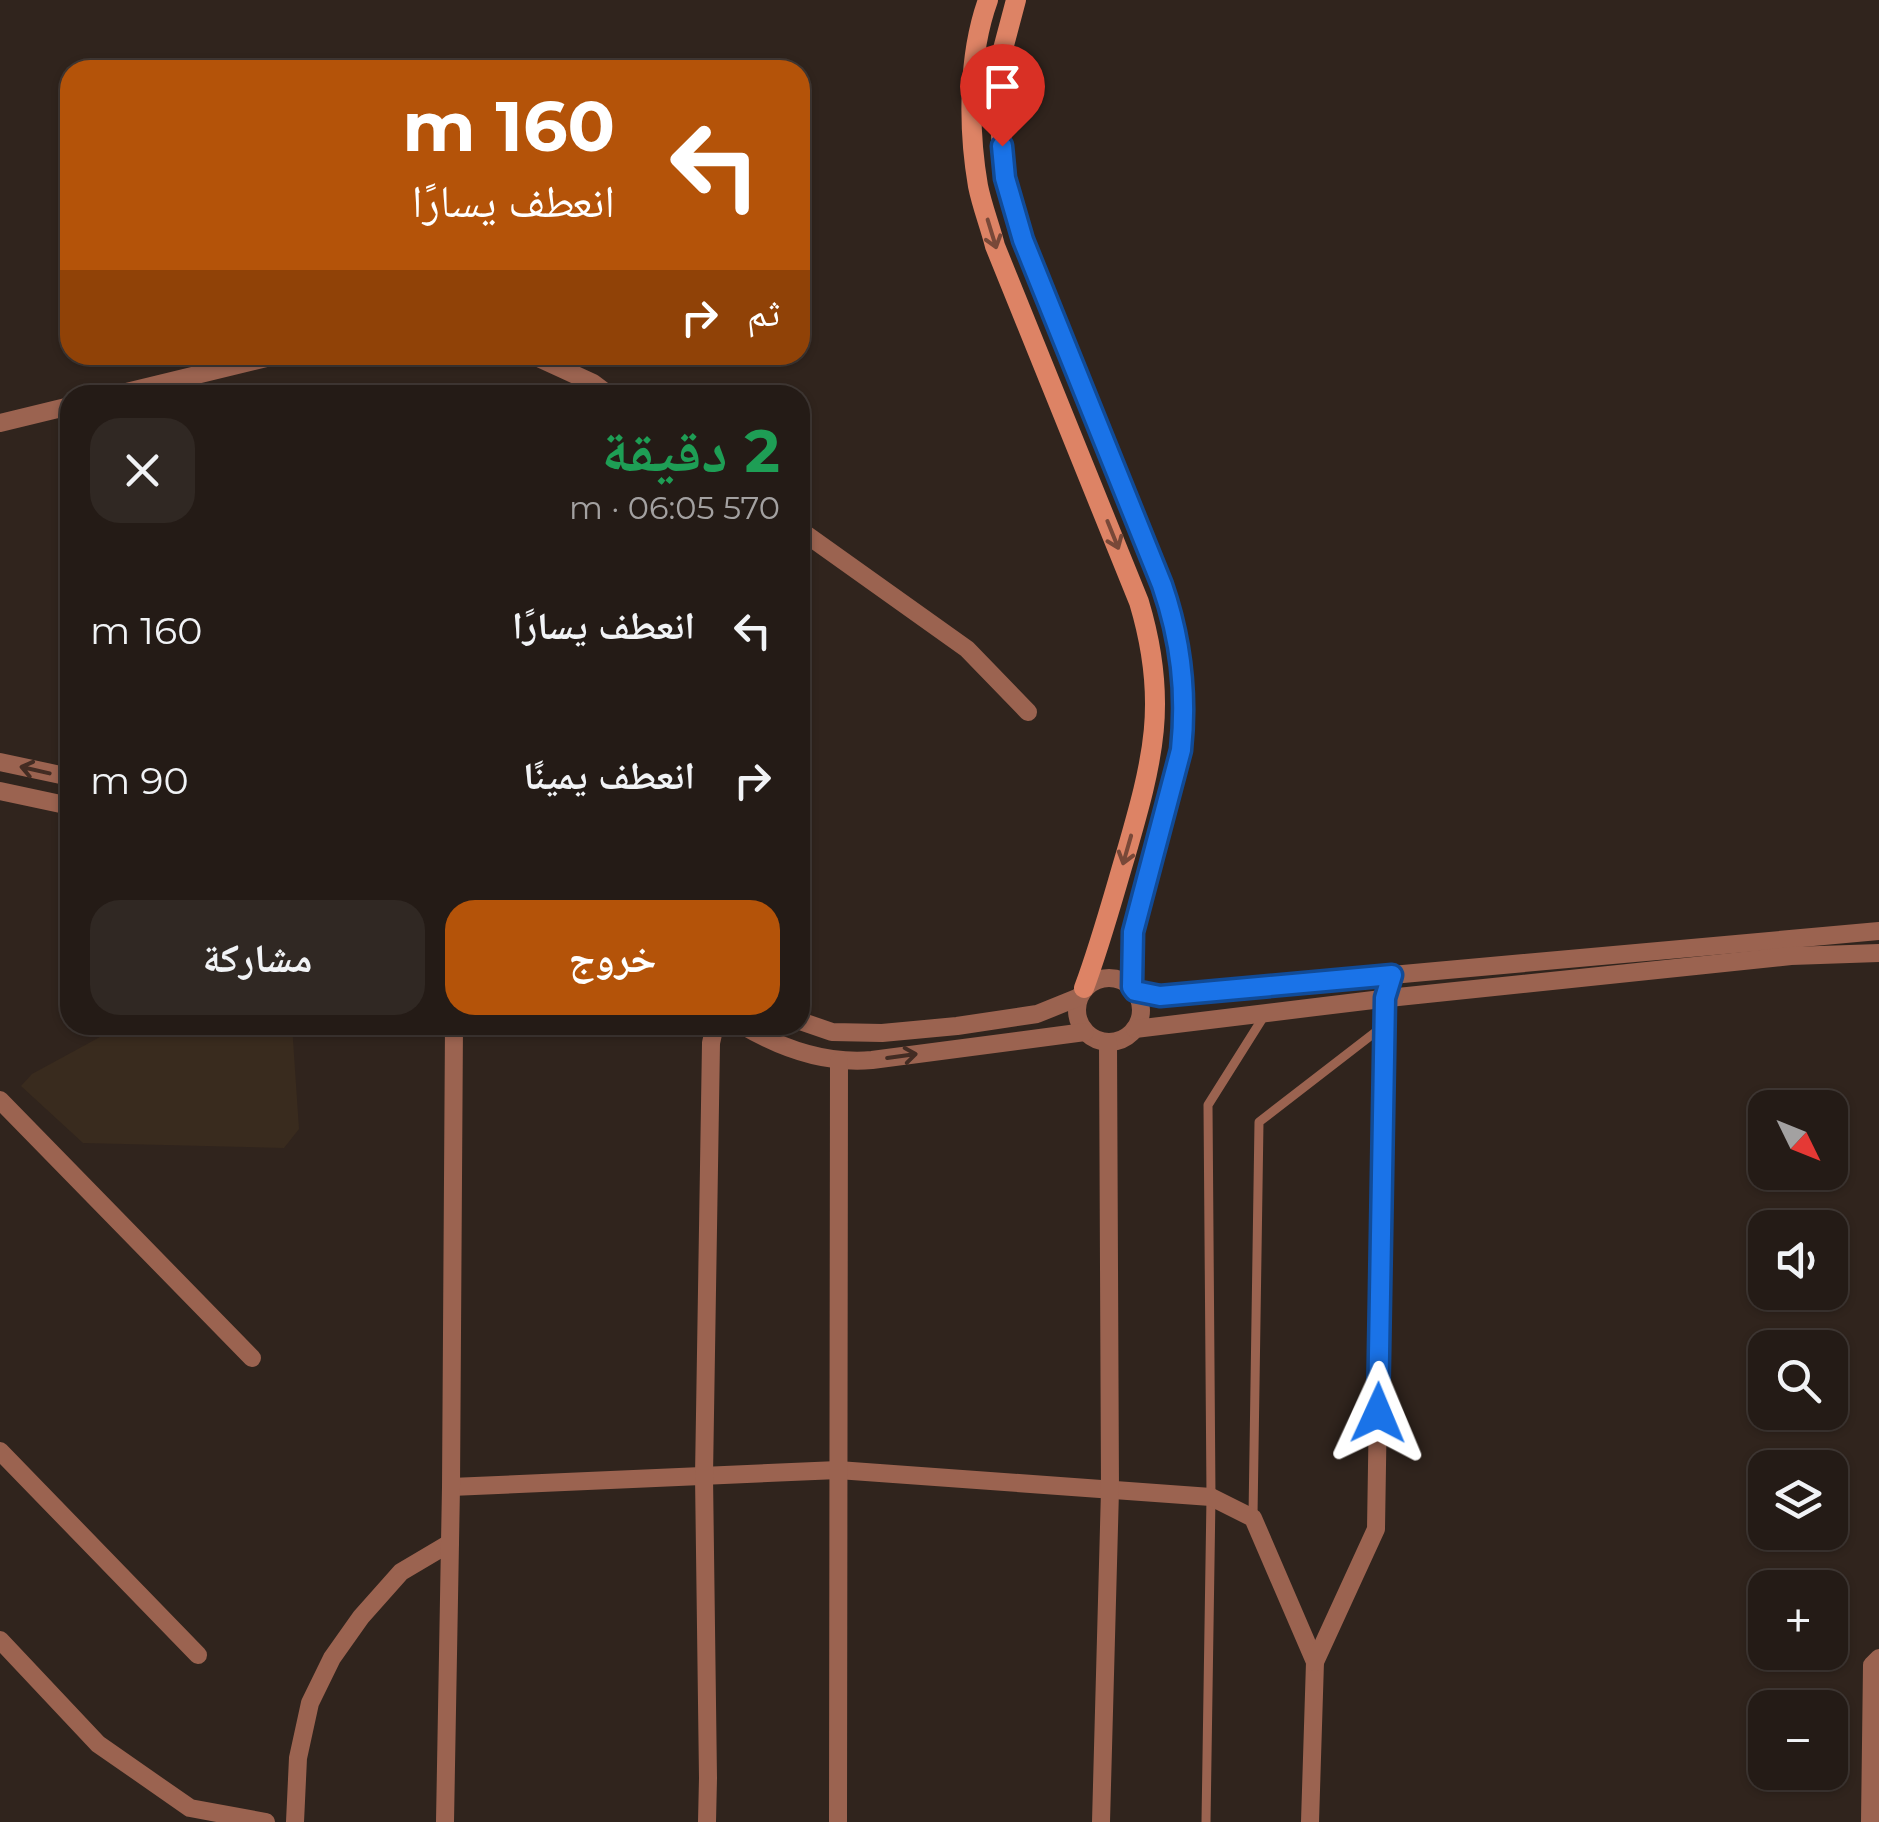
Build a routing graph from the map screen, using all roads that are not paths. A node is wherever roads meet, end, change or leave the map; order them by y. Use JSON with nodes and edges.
{"nodes":[{"id":1,"x":988,"y":0,"type":"edge"},
{"id":2,"x":1016,"y":0,"type":"edge"},
{"id":3,"x":237,"y":365,"type":"edge"},
{"id":4,"x":554,"y":365,"type":"edge"},
{"id":5,"x":155,"y":385,"type":"edge"},
{"id":6,"x":596,"y":385,"type":"edge"},
{"id":7,"x":60,"y":408,"type":"edge"},
{"id":8,"x":0,"y":422,"type":"edge"},
{"id":9,"x":810,"y":537,"type":"edge"},
{"id":10,"x":1028,"y":712,"type":"dead end"},
{"id":11,"x":0,"y":762,"type":"edge"},
{"id":12,"x":60,"y":775,"type":"edge"},
{"id":13,"x":0,"y":791,"type":"edge"},
{"id":14,"x":60,"y":804,"type":"edge"},
{"id":15,"x":1879,"y":931,"type":"edge"},
{"id":16,"x":1879,"y":953,"type":"edge"},
{"id":17,"x":1392,"y":975,"type":"junction"},
{"id":18,"x":1134,"y":989,"type":"junction"},
{"id":19,"x":1081,"y":993,"type":"junction"},
{"id":20,"x":1385,"y":998,"type":"junction"},
{"id":21,"x":1266,"y":1014,"type":"junction"},
{"id":22,"x":810,"y":1024,"type":"edge"},
{"id":23,"x":1384,"y":1026,"type":"junction"},
{"id":24,"x":1135,"y":1029,"type":"junction"},
{"id":25,"x":1085,"y":1032,"type":"junction"},
{"id":26,"x":454,"y":1035,"type":"edge"},
{"id":27,"x":712,"y":1035,"type":"edge"},
{"id":28,"x":763,"y":1035,"type":"edge"},
{"id":29,"x":1108,"y":1042,"type":"junction"},
{"id":30,"x":839,"y":1061,"type":"junction"},
{"id":31,"x":0,"y":1100,"type":"edge"},
{"id":32,"x":252,"y":1358,"type":"dead end"},
{"id":33,"x":0,"y":1451,"type":"edge"},
{"id":34,"x":838,"y":1470,"type":"junction"},
{"id":35,"x":704,"y":1476,"type":"junction"},
{"id":36,"x":451,"y":1488,"type":"junction"},
{"id":37,"x":1110,"y":1490,"type":"junction"},
{"id":38,"x":1211,"y":1497,"type":"junction"},
{"id":39,"x":1253,"y":1518,"type":"junction"},
{"id":40,"x":450,"y":1543,"type":"junction"},
{"id":41,"x":0,"y":1640,"type":"edge"},
{"id":42,"x":198,"y":1654,"type":"dead end"},
{"id":43,"x":1879,"y":1658,"type":"edge"},
{"id":44,"x":1315,"y":1662,"type":"junction"},
{"id":45,"x":266,"y":1822,"type":"edge"},
{"id":46,"x":296,"y":1822,"type":"edge"},
{"id":47,"x":445,"y":1822,"type":"edge"},
{"id":48,"x":707,"y":1822,"type":"edge"},
{"id":49,"x":838,"y":1822,"type":"edge"},
{"id":50,"x":1102,"y":1822,"type":"edge"},
{"id":51,"x":1206,"y":1822,"type":"edge"},
{"id":52,"x":1310,"y":1822,"type":"edge"},
{"id":53,"x":1870,"y":1822,"type":"edge"}],
"edges":[{"from":1,"to":19,"type":"main road","one_way":true},
{"from":2,"to":18,"type":"main road"},
{"from":3,"to":5,"type":"street"},
{"from":4,"to":6,"type":"street"},
{"from":7,"to":8,"type":"street"},
{"from":9,"to":10,"type":"street"},
{"from":12,"to":11,"type":"street","one_way":true},
{"from":13,"to":14,"type":"street"},
{"from":15,"to":17,"type":"street"},
{"from":16,"to":20,"type":"street"},
{"from":17,"to":18,"type":"street"},
{"from":17,"to":20,"type":"street"},
{"from":18,"to":19,"type":"street"},
{"from":18,"to":24,"type":"street"},
{"from":19,"to":22,"type":"street"},
{"from":19,"to":25,"type":"street"},
{"from":20,"to":21,"type":"street"},
{"from":20,"to":23,"type":"street"},
{"from":21,"to":24,"type":"street"},
{"from":21,"to":38,"type":"lane"},
{"from":23,"to":39,"type":"lane"},
{"from":23,"to":44,"type":"street"},
{"from":24,"to":29,"type":"street"},
{"from":25,"to":29,"type":"street"},
{"from":30,"to":25,"type":"street","one_way":true},
{"from":26,"to":36,"type":"street"},
{"from":27,"to":35,"type":"street"},
{"from":28,"to":30,"type":"street"},
{"from":29,"to":37,"type":"street"},
{"from":30,"to":34,"type":"street"},
{"from":31,"to":32,"type":"street"},
{"from":33,"to":42,"type":"street"},
{"from":34,"to":35,"type":"street"},
{"from":34,"to":37,"type":"street"},
{"from":34,"to":49,"type":"street"},
{"from":35,"to":36,"type":"street"},
{"from":35,"to":48,"type":"street"},
{"from":36,"to":40,"type":"street"},
{"from":37,"to":38,"type":"street"},
{"from":37,"to":50,"type":"street"},
{"from":38,"to":39,"type":"street"},
{"from":38,"to":51,"type":"lane"},
{"from":39,"to":44,"type":"street"},
{"from":40,"to":46,"type":"street"},
{"from":40,"to":47,"type":"street"},
{"from":41,"to":45,"type":"street"},
{"from":43,"to":53,"type":"street"},
{"from":44,"to":52,"type":"street"}]}
